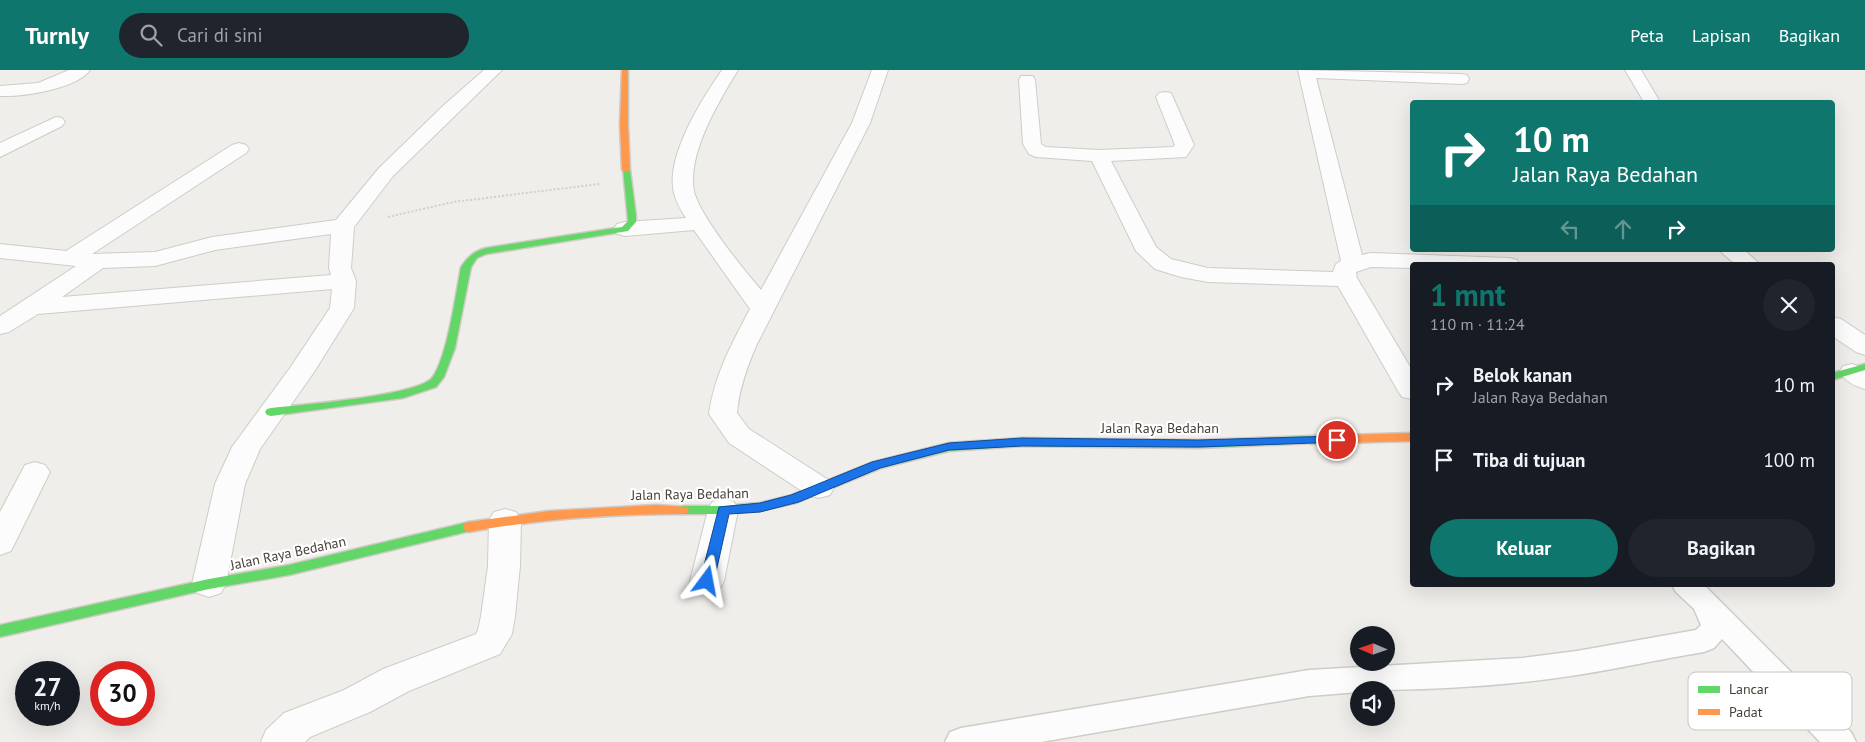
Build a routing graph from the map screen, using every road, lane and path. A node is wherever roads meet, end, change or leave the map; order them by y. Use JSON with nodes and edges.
{"nodes":[{"id":1,"x":82,"y":70,"type":"edge"},
{"id":2,"x":494,"y":70,"type":"edge"},
{"id":3,"x":625,"y":70,"type":"edge"},
{"id":4,"x":730,"y":70,"type":"edge"},
{"id":5,"x":880,"y":70,"type":"edge"},
{"id":6,"x":1633,"y":70,"type":"edge"},
{"id":7,"x":1306,"y":72,"type":"edge"},
{"id":8,"x":1461,"y":79,"type":"dead end"},
{"id":9,"x":1027,"y":80,"type":"dead end"},
{"id":10,"x":0,"y":91,"type":"edge"},
{"id":11,"x":1165,"y":97,"type":"dead end"},
{"id":12,"x":1651,"y":100,"type":"edge"},
{"id":13,"x":56,"y":122,"type":"dead end"},
{"id":14,"x":239,"y":150,"type":"dead end"},
{"id":15,"x":0,"y":151,"type":"edge"},
{"id":16,"x":1099,"y":156,"type":"junction"},
{"id":17,"x":627,"y":181,"type":"junction"},
{"id":18,"x":700,"y":223,"type":"junction"},
{"id":19,"x":343,"y":226,"type":"junction"},
{"id":20,"x":625,"y":229,"type":"junction"},
{"id":21,"x":0,"y":251,"type":"edge"},
{"id":22,"x":1733,"y":252,"type":"edge"},
{"id":23,"x":70,"y":258,"type":"junction"},
{"id":24,"x":98,"y":261,"type":"junction"},
{"id":25,"x":1426,"y":262,"type":"edge"},
{"id":26,"x":1746,"y":262,"type":"edge"},
{"id":27,"x":1349,"y":271,"type":"junction"},
{"id":28,"x":344,"y":281,"type":"junction"},
{"id":29,"x":32,"y":307,"type":"junction"},
{"id":30,"x":764,"y":309,"type":"junction"},
{"id":31,"x":1835,"y":326,"type":"edge"},
{"id":32,"x":0,"y":327,"type":"edge"},
{"id":33,"x":1865,"y":347,"type":"edge"},
{"id":34,"x":1410,"y":387,"type":"edge"},
{"id":35,"x":271,"y":412,"type":"junction"},
{"id":36,"x":1410,"y":437,"type":"edge"},
{"id":37,"x":35,"y":472,"type":"dead end"},
{"id":38,"x":819,"y":488,"type":"junction"},
{"id":39,"x":723,"y":510,"type":"junction"},
{"id":40,"x":505,"y":520,"type":"junction"},
{"id":41,"x":0,"y":543,"type":"edge"},
{"id":42,"x":707,"y":581,"type":"dead end"},
{"id":43,"x":209,"y":584,"type":"junction"},
{"id":44,"x":1696,"y":594,"type":"edge"},
{"id":45,"x":0,"y":631,"type":"edge"},
{"id":46,"x":1772,"y":672,"type":"edge"},
{"id":47,"x":1828,"y":730,"type":"edge"},
{"id":48,"x":280,"y":742,"type":"edge"},
{"id":49,"x":962,"y":742,"type":"edge"},
{"id":50,"x":1840,"y":742,"type":"edge"}],
"edges":[{"from":1,"to":10,"type":"street"},
{"from":2,"to":19,"type":"street"},
{"from":3,"to":17,"type":"street"},
{"from":4,"to":18,"type":"street"},
{"from":5,"to":30,"type":"street"},
{"from":6,"to":12,"type":"street"},
{"from":7,"to":8,"type":"street"},
{"from":7,"to":27,"type":"street"},
{"from":9,"to":16,"type":"street"},
{"from":11,"to":16,"type":"street"},
{"from":13,"to":15,"type":"street"},
{"from":14,"to":23,"type":"street"},
{"from":16,"to":27,"type":"street"},
{"from":17,"to":19,"type":"path"},
{"from":17,"to":20,"type":"street"},
{"from":18,"to":20,"type":"street"},
{"from":18,"to":30,"type":"street"},
{"from":19,"to":24,"type":"street"},
{"from":19,"to":28,"type":"street"},
{"from":20,"to":35,"type":"street"},
{"from":21,"to":23,"type":"street"},
{"from":22,"to":26,"type":"street"},
{"from":23,"to":24,"type":"street"},
{"from":24,"to":29,"type":"street"},
{"from":25,"to":27,"type":"street"},
{"from":27,"to":34,"type":"street"},
{"from":28,"to":29,"type":"street"},
{"from":28,"to":35,"type":"street"},
{"from":29,"to":32,"type":"street"},
{"from":30,"to":38,"type":"street"},
{"from":31,"to":33,"type":"street"},
{"from":35,"to":43,"type":"street"},
{"from":36,"to":38,"type":"street","name":"Jalan Raya Bedahan"},
{"from":37,"to":41,"type":"street"},
{"from":38,"to":39,"type":"street","name":"Jalan Raya Bedahan"},
{"from":39,"to":40,"type":"street","name":"Jalan Raya Bedahan"},
{"from":39,"to":42,"type":"street"},
{"from":40,"to":43,"type":"street","name":"Jalan Raya Bedahan"},
{"from":40,"to":48,"type":"street"},
{"from":43,"to":45,"type":"street","name":"Jalan Raya Bedahan"},
{"from":44,"to":46,"type":"lane"},
{"from":44,"to":49,"type":"lane"},
{"from":47,"to":50,"type":"lane"}]}
